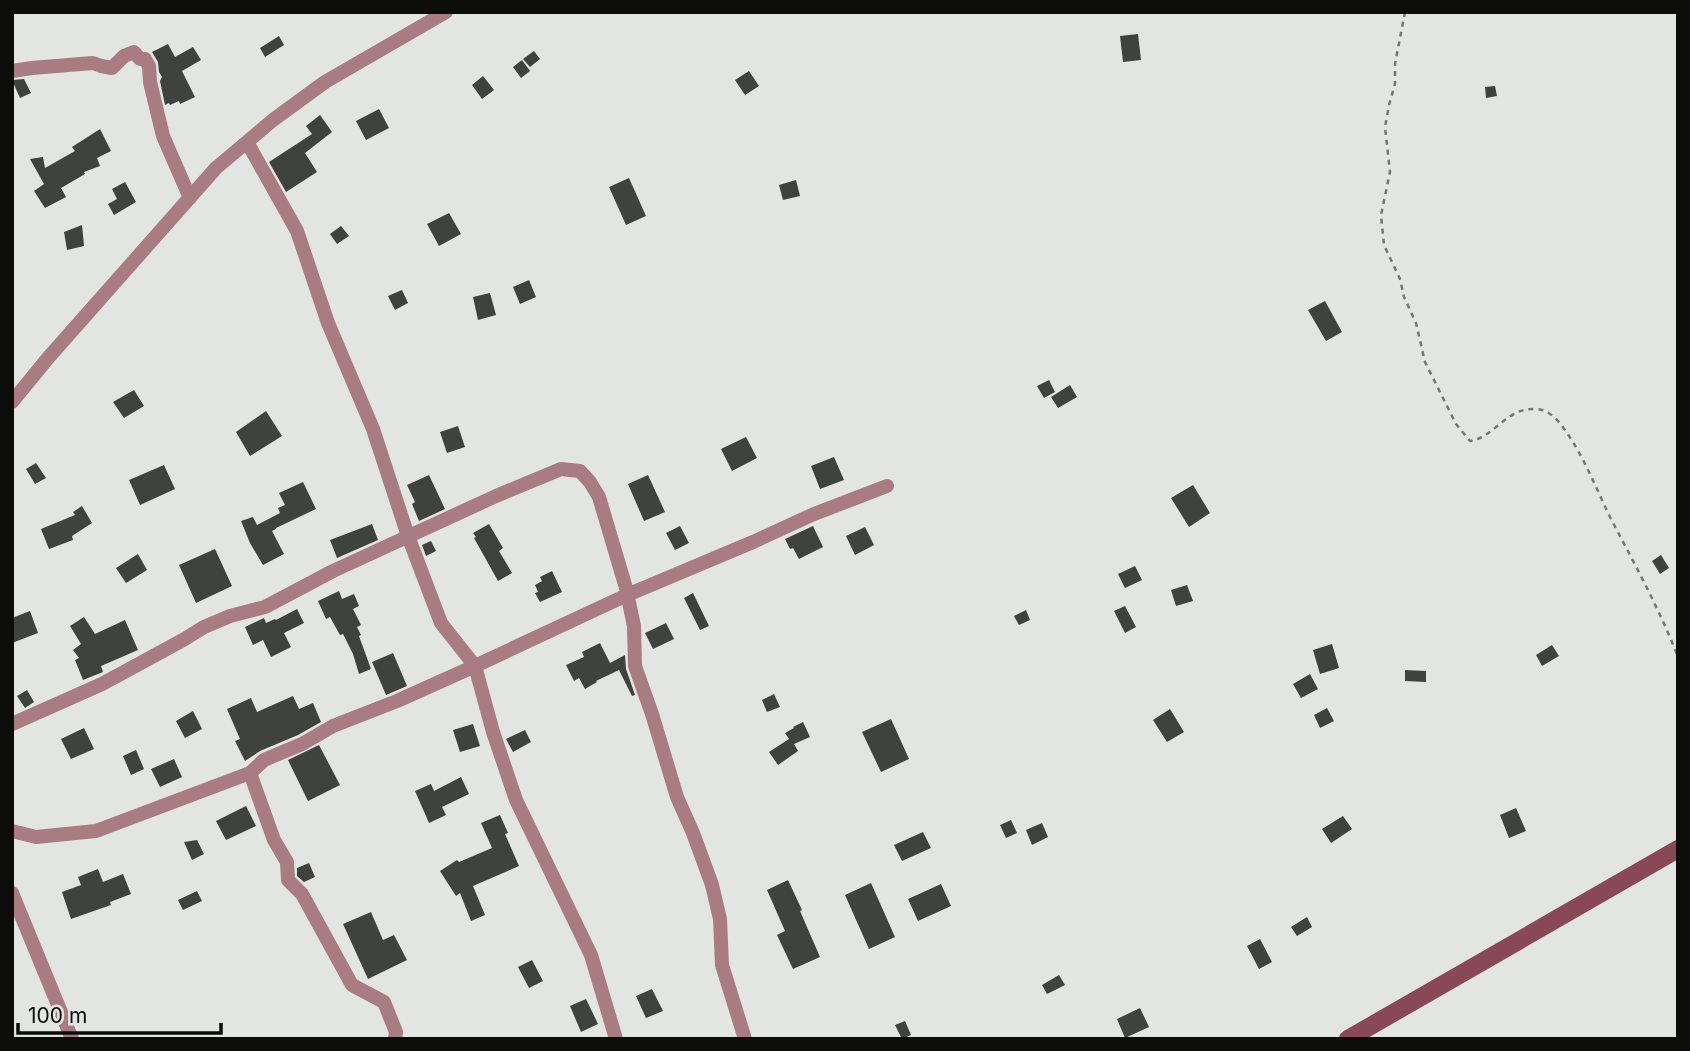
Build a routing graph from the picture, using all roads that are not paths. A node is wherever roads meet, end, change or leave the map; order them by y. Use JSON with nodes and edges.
{"nodes":[{"id":1,"x":446,"y":12,"type":"edge"},
{"id":2,"x":12,"y":71,"type":"edge"},
{"id":3,"x":247,"y":142,"type":"junction"},
{"id":4,"x":190,"y":198,"type":"junction"},
{"id":5,"x":12,"y":402,"type":"edge"},
{"id":6,"x":887,"y":486,"type":"dead end"},
{"id":7,"x":408,"y":536,"type":"junction"},
{"id":8,"x":627,"y":595,"type":"junction"},
{"id":9,"x":475,"y":666,"type":"junction"},
{"id":10,"x":12,"y":724,"type":"edge"},
{"id":11,"x":250,"y":773,"type":"junction"},
{"id":12,"x":12,"y":831,"type":"edge"},
{"id":13,"x":1678,"y":849,"type":"edge"},
{"id":14,"x":12,"y":892,"type":"edge"},
{"id":15,"x":72,"y":1039,"type":"edge"},
{"id":16,"x":395,"y":1039,"type":"edge"},
{"id":17,"x":616,"y":1039,"type":"edge"},
{"id":18,"x":745,"y":1039,"type":"edge"},
{"id":19,"x":1349,"y":1039,"type":"edge"}],
"edges":[{"from":1,"to":3,"type":"street"},
{"from":2,"to":4,"type":"street"},
{"from":3,"to":4,"type":"street"},
{"from":3,"to":7,"type":"street"},
{"from":4,"to":5,"type":"street"},
{"from":6,"to":8,"type":"street"},
{"from":7,"to":8,"type":"street"},
{"from":7,"to":9,"type":"street"},
{"from":7,"to":10,"type":"street"},
{"from":8,"to":9,"type":"street"},
{"from":8,"to":18,"type":"street"},
{"from":9,"to":11,"type":"street"},
{"from":9,"to":17,"type":"street"},
{"from":11,"to":12,"type":"street"},
{"from":11,"to":16,"type":"street"},
{"from":13,"to":19,"type":"street"},
{"from":14,"to":15,"type":"street"}]}
